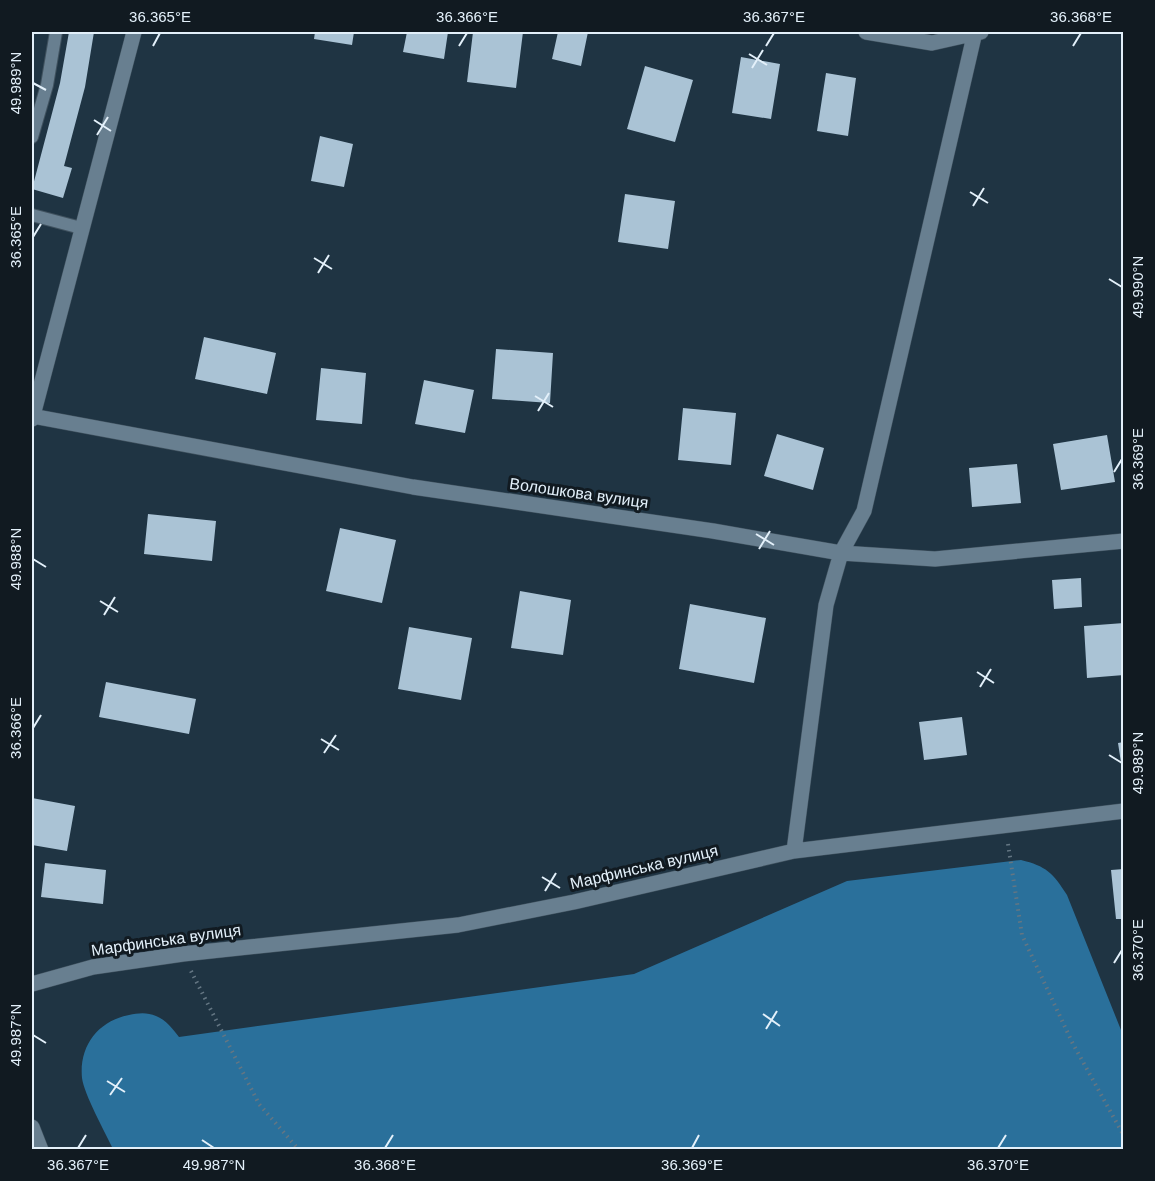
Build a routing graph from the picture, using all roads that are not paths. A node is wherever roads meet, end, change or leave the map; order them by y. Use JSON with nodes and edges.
{"nodes":[{"id":1,"x":56,"y":32,"type":"edge"},
{"id":2,"x":134,"y":32,"type":"edge"},
{"id":3,"x":866,"y":32,"type":"edge"},
{"id":4,"x":977,"y":32,"type":"edge"},
{"id":5,"x":32,"y":137,"type":"edge"},
{"id":6,"x":32,"y":217,"type":"edge"},
{"id":7,"x":81,"y":228,"type":"junction"},
{"id":8,"x":32,"y":416,"type":"edge"},
{"id":9,"x":1124,"y":541,"type":"edge"},
{"id":10,"x":841,"y":553,"type":"junction"},
{"id":11,"x":1124,"y":811,"type":"edge"},
{"id":12,"x":794,"y":851,"type":"junction"},
{"id":13,"x":32,"y":984,"type":"edge"},
{"id":14,"x":32,"y":1127,"type":"edge"},
{"id":15,"x":41,"y":1149,"type":"edge"}],
"edges":[{"from":1,"to":5,"type":"lane"},
{"from":2,"to":7,"type":"street"},
{"from":3,"to":4,"type":"street"},
{"from":4,"to":10,"type":"street"},
{"from":6,"to":7,"type":"lane"},
{"from":7,"to":8,"type":"street"},
{"from":8,"to":10,"type":"street","name":"Волошкова вулиця"},
{"from":9,"to":10,"type":"street","name":"Волошкова вулиця"},
{"from":10,"to":12,"type":"street"},
{"from":11,"to":12,"type":"street","name":"Марфинська вулиця"},
{"from":12,"to":13,"type":"street","name":"Марфинська вулиця"},
{"from":14,"to":15,"type":"street"}]}
